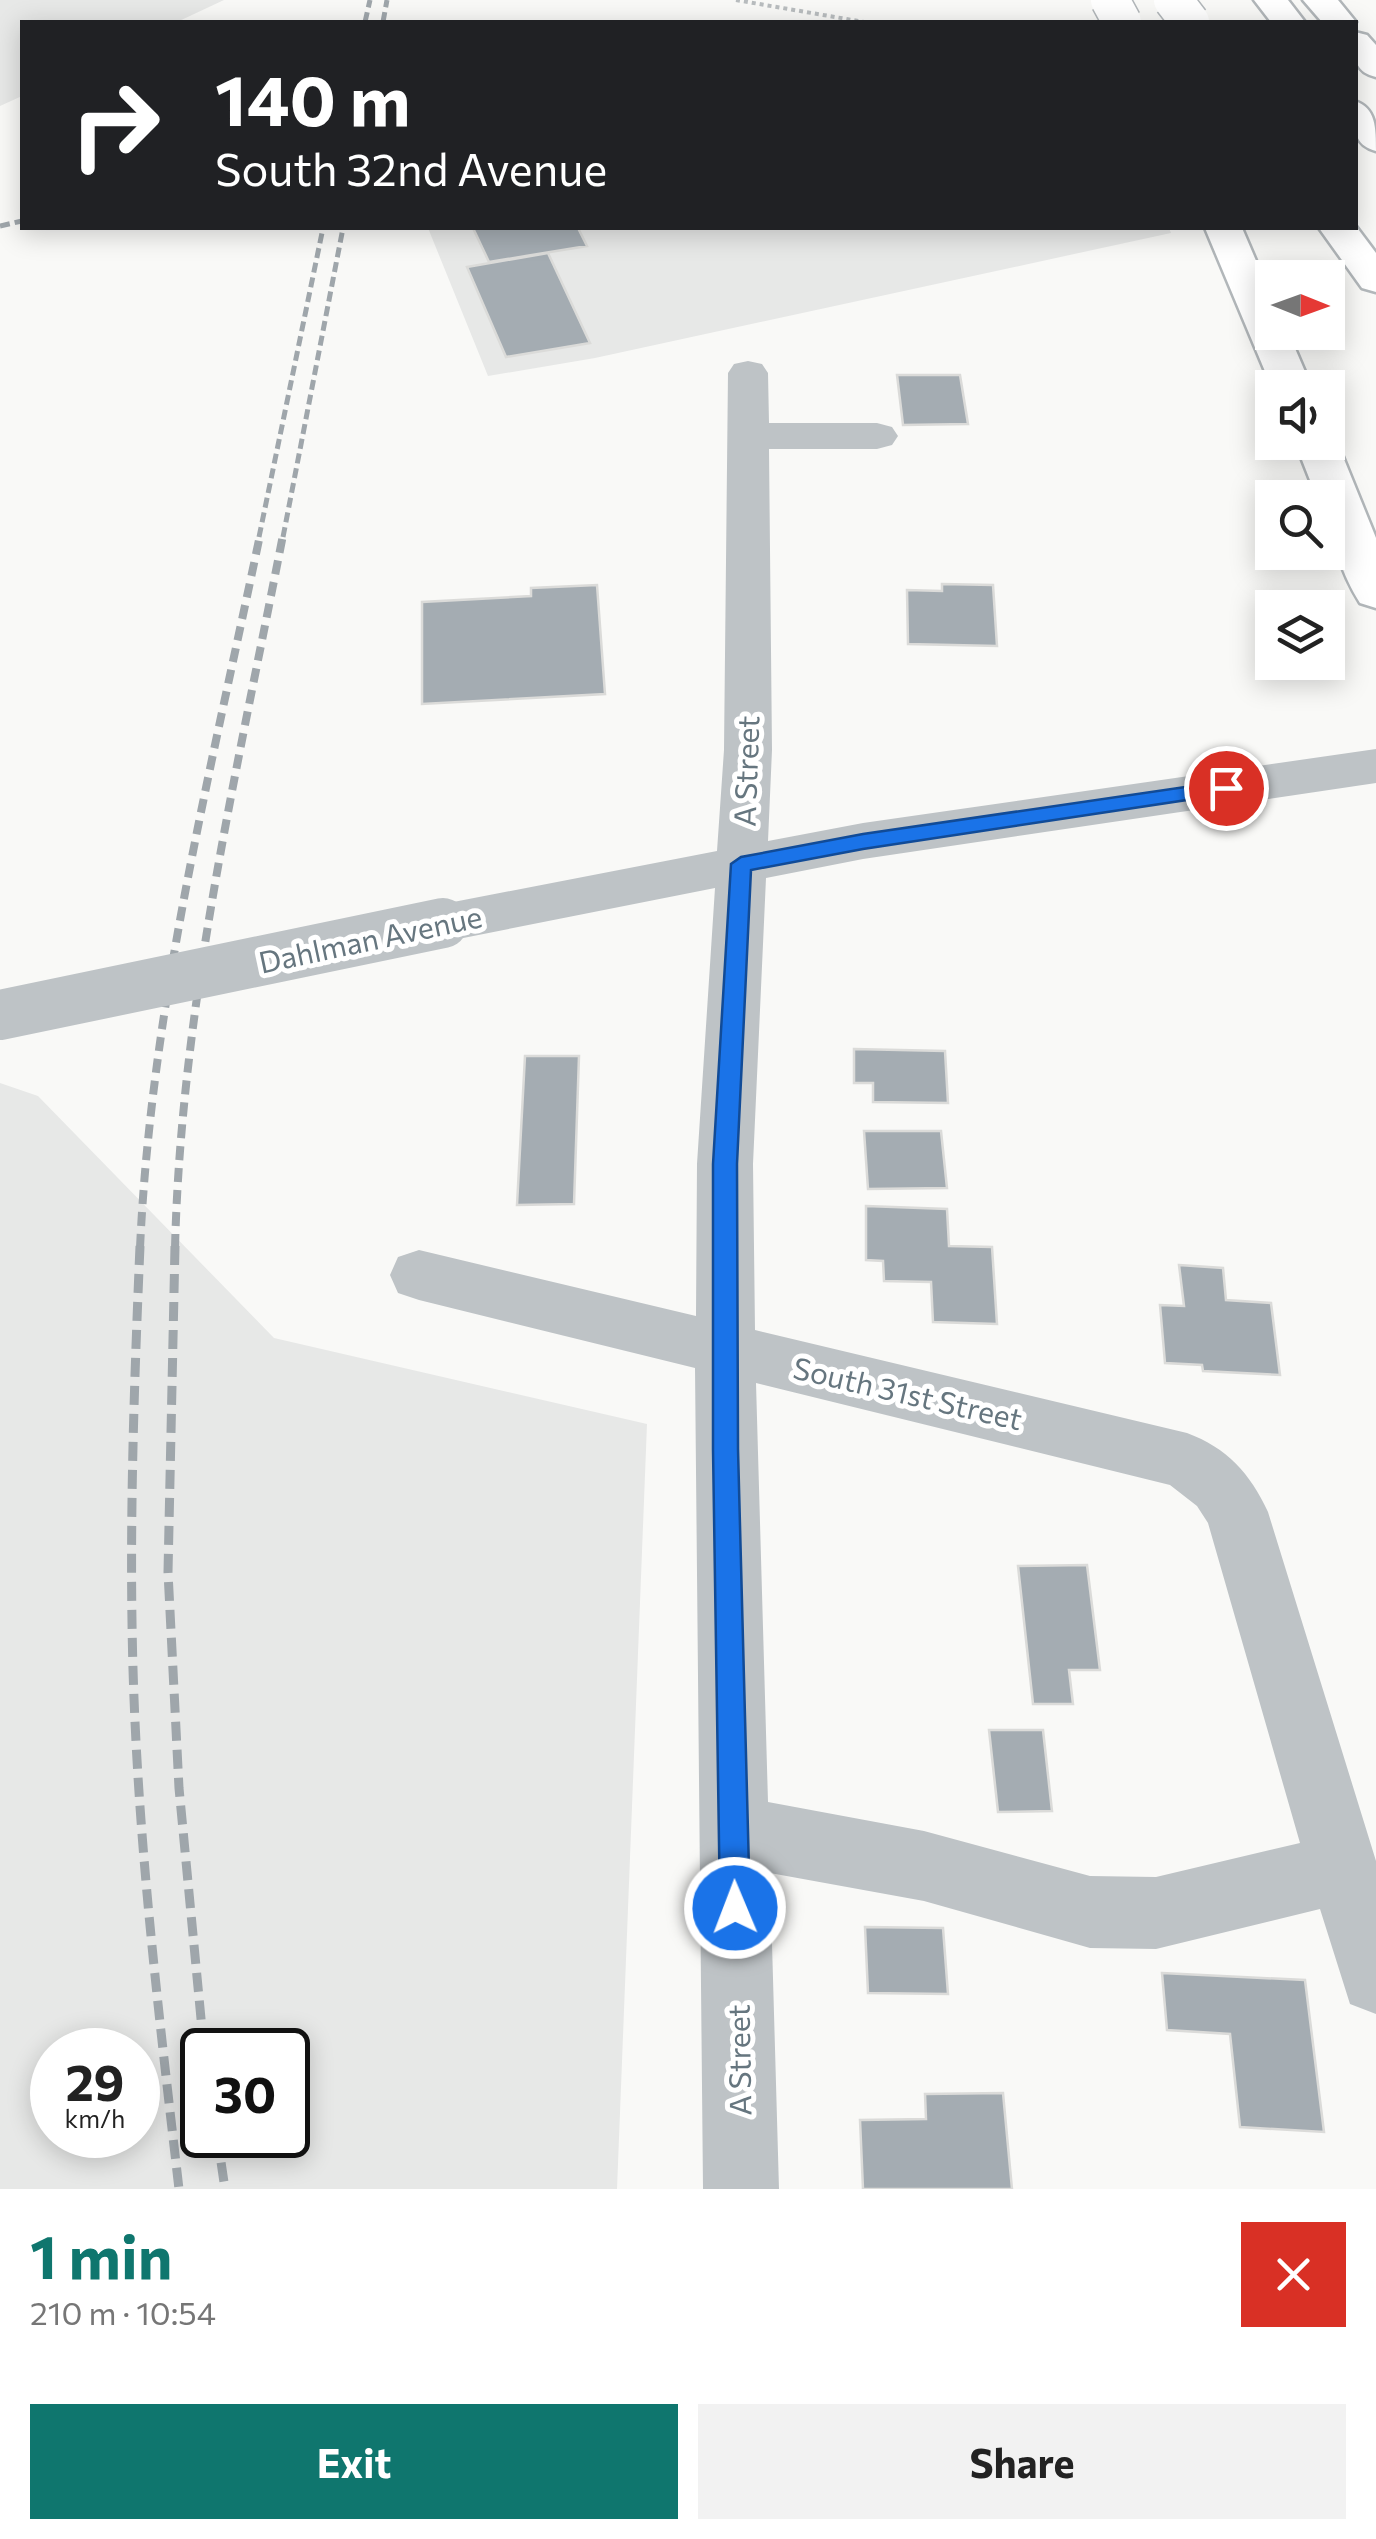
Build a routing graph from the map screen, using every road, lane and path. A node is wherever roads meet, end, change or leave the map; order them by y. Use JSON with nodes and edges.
{"nodes":[{"id":1,"x":736,"y":0,"type":"edge"},
{"id":2,"x":1173,"y":0,"type":"edge"},
{"id":3,"x":1271,"y":0,"type":"edge"},
{"id":4,"x":1320,"y":0,"type":"edge"},
{"id":5,"x":852,"y":20,"type":"edge"},
{"id":6,"x":1188,"y":20,"type":"edge"},
{"id":7,"x":1286,"y":20,"type":"edge"},
{"id":8,"x":1337,"y":20,"type":"edge"},
{"id":9,"x":1358,"y":46,"type":"edge"},
{"id":10,"x":1376,"y":68,"type":"edge"},
{"id":11,"x":1358,"y":116,"type":"edge"},
{"id":12,"x":1376,"y":140,"type":"edge"},
{"id":13,"x":1224,"y":230,"type":"edge"},
{"id":14,"x":1339,"y":230,"type":"edge"},
{"id":15,"x":1376,"y":280,"type":"edge"},
{"id":16,"x":1284,"y":370,"type":"edge"},
{"id":17,"x":748,"y":372,"type":"dead end"},
{"id":18,"x":748,"y":436,"type":"junction"},
{"id":19,"x":877,"y":436,"type":"dead end"},
{"id":20,"x":1323,"y":460,"type":"edge"},
{"id":21,"x":1376,"y":593,"type":"edge"},
{"id":22,"x":1376,"y":766,"type":"edge"},
{"id":23,"x":741,"y":864,"type":"junction"},
{"id":24,"x":0,"y":1015,"type":"edge"},
{"id":25,"x":419,"y":1275,"type":"dead end"},
{"id":26,"x":725,"y":1348,"type":"junction"},
{"id":27,"x":734,"y":1831,"type":"junction"},
{"id":28,"x":1343,"y":1868,"type":"junction"},
{"id":29,"x":1376,"y":1978,"type":"edge"},
{"id":30,"x":741,"y":2189,"type":"edge"}],
"edges":[{"from":1,"to":5,"type":"path"},
{"from":2,"to":6,"type":"highway","bridge":true},
{"from":3,"to":7,"type":"highway"},
{"from":4,"to":8,"type":"highway"},
{"from":9,"to":10,"type":"highway"},
{"from":11,"to":12,"type":"highway"},
{"from":13,"to":16,"type":"highway"},
{"from":14,"to":15,"type":"highway"},
{"from":17,"to":18,"type":"street","name":"A Street"},
{"from":18,"to":19,"type":"street"},
{"from":18,"to":23,"type":"street","name":"A Street"},
{"from":20,"to":21,"type":"highway"},
{"from":22,"to":23,"type":"street","name":"Dahlman Avenue"},
{"from":23,"to":24,"type":"street","name":"Dahlman Avenue","bridge":true},
{"from":23,"to":26,"type":"street","name":"A Street"},
{"from":25,"to":26,"type":"street","name":"South 31st Street"},
{"from":26,"to":27,"type":"street","name":"A Street"},
{"from":26,"to":28,"type":"street","name":"South 31st Street"},
{"from":27,"to":28,"type":"street"},
{"from":27,"to":30,"type":"street","name":"A Street"},
{"from":28,"to":29,"type":"street","name":"South 31st Street"}]}
